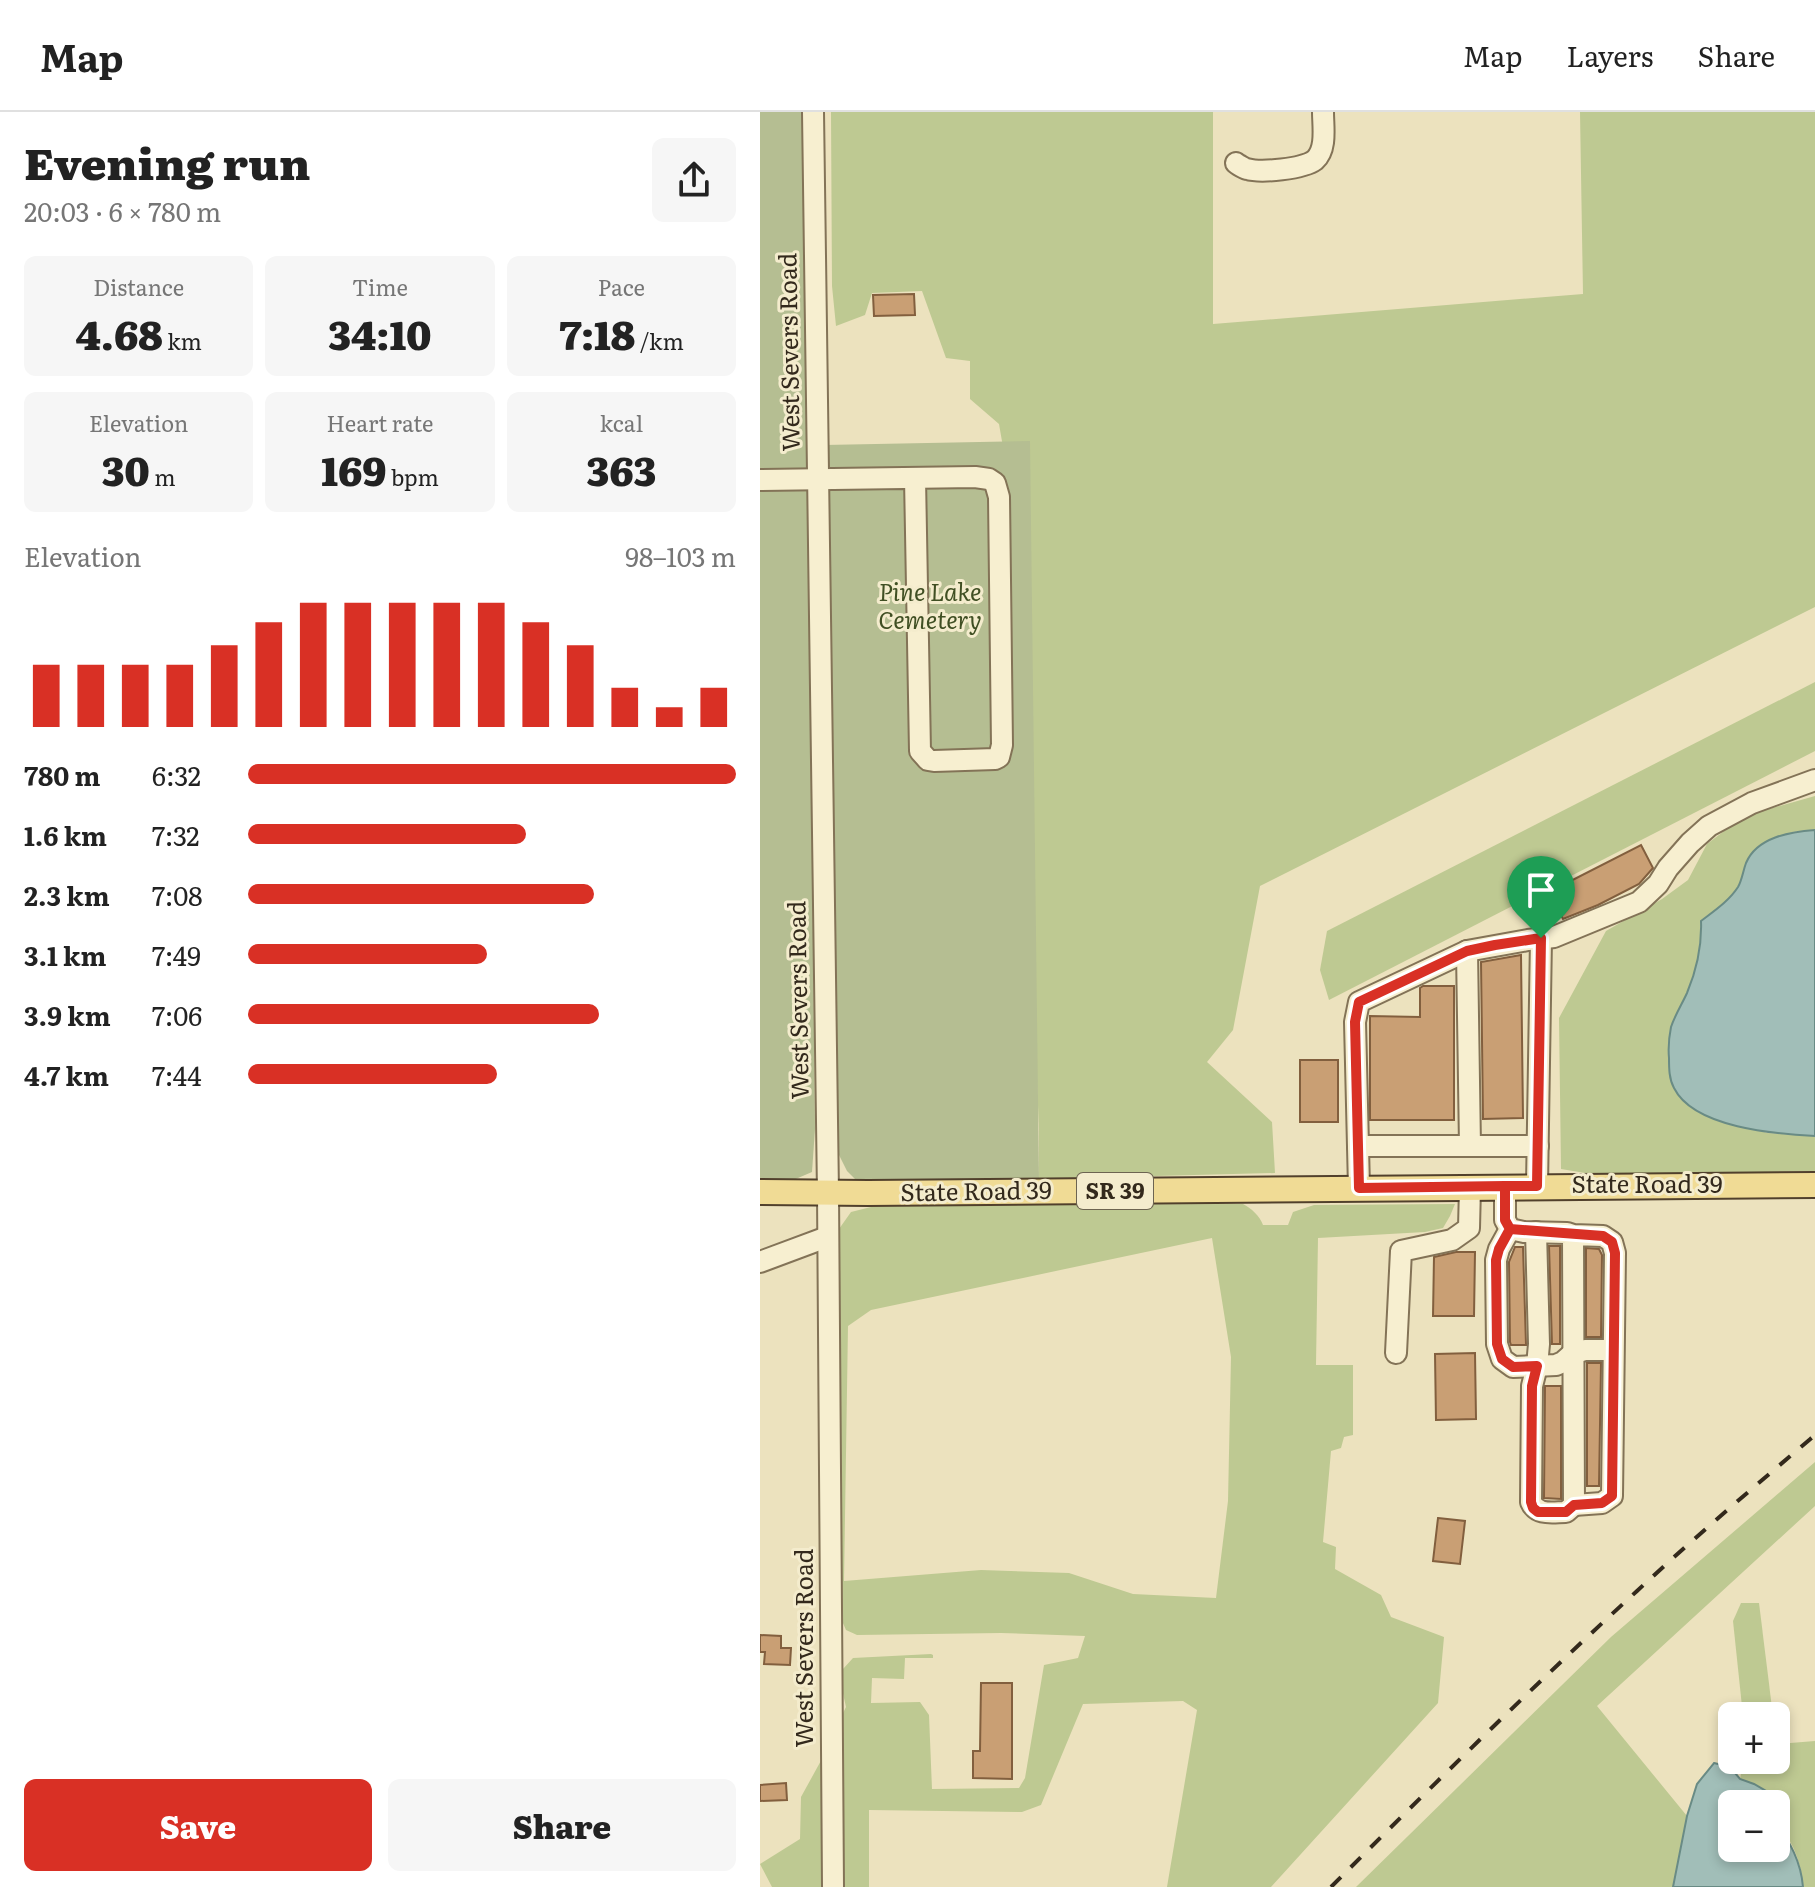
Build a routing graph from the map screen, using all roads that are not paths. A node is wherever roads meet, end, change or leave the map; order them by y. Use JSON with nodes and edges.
{"nodes":[{"id":1,"x":813,"y":112,"type":"edge"},
{"id":2,"x":1323,"y":112,"type":"edge"},
{"id":3,"x":1236,"y":163,"type":"dead end"},
{"id":4,"x":915,"y":478,"type":"junction"},
{"id":5,"x":817,"y":479,"type":"junction"},
{"id":6,"x":760,"y":480,"type":"edge"},
{"id":7,"x":1815,"y":780,"type":"edge"},
{"id":8,"x":1541,"y":938,"type":"junction"},
{"id":9,"x":1467,"y":951,"type":"junction"},
{"id":10,"x":1358,"y":1146,"type":"junction"},
{"id":11,"x":1470,"y":1146,"type":"junction"},
{"id":12,"x":1538,"y":1146,"type":"junction"},
{"id":13,"x":1815,"y":1185,"type":"edge"},
{"id":14,"x":1505,"y":1186,"type":"junction"},
{"id":15,"x":1537,"y":1186,"type":"junction"},
{"id":16,"x":1470,"y":1187,"type":"junction"},
{"id":17,"x":1359,"y":1188,"type":"junction"},
{"id":18,"x":760,"y":1192,"type":"edge"},
{"id":19,"x":828,"y":1193,"type":"junction"},
{"id":20,"x":1510,"y":1229,"type":"junction"},
{"id":21,"x":1536,"y":1232,"type":"junction"},
{"id":22,"x":1573,"y":1235,"type":"junction"},
{"id":23,"x":827,"y":1237,"type":"junction"},
{"id":24,"x":760,"y":1262,"type":"edge"},
{"id":25,"x":1613,"y":1350,"type":"junction"},
{"id":26,"x":1396,"y":1353,"type":"dead end"},
{"id":27,"x":1572,"y":1354,"type":"junction"},
{"id":28,"x":1537,"y":1366,"type":"junction"},
{"id":29,"x":1574,"y":1505,"type":"junction"},
{"id":30,"x":833,"y":1887,"type":"edge"}],
"edges":[{"from":1,"to":5,"type":"street","name":"West Severs Road"},
{"from":2,"to":3,"type":"street"},
{"from":4,"to":4,"type":"street"},
{"from":4,"to":5,"type":"street"},
{"from":5,"to":6,"type":"street"},
{"from":5,"to":19,"type":"street","name":"West Severs Road"},
{"from":7,"to":8,"type":"street"},
{"from":8,"to":9,"type":"street"},
{"from":8,"to":12,"type":"street"},
{"from":9,"to":10,"type":"street"},
{"from":9,"to":11,"type":"street"},
{"from":10,"to":11,"type":"street"},
{"from":10,"to":17,"type":"street"},
{"from":11,"to":12,"type":"street"},
{"from":12,"to":15,"type":"street"},
{"from":13,"to":15,"type":"main road","name":"State Road 39","number":"SR 39"},
{"from":14,"to":15,"type":"main road","name":"State Road 39","number":"SR 39"},
{"from":14,"to":16,"type":"main road","name":"State Road 39","number":"SR 39"},
{"from":14,"to":20,"type":"street"},
{"from":16,"to":17,"type":"main road","name":"State Road 39","number":"SR 39"},
{"from":16,"to":26,"type":"street"},
{"from":17,"to":19,"type":"main road","name":"State Road 39","number":"SR 39"},
{"from":18,"to":19,"type":"main road","name":"State Road 39","number":"SR 39"},
{"from":19,"to":23,"type":"street","name":"West Severs Road"},
{"from":20,"to":21,"type":"street"},
{"from":20,"to":28,"type":"street"},
{"from":21,"to":22,"type":"street"},
{"from":21,"to":28,"type":"street"},
{"from":22,"to":25,"type":"street"},
{"from":22,"to":27,"type":"street"},
{"from":23,"to":24,"type":"street"},
{"from":23,"to":30,"type":"street","name":"West Severs Road"},
{"from":25,"to":27,"type":"street"},
{"from":25,"to":29,"type":"street"},
{"from":27,"to":28,"type":"street"},
{"from":27,"to":29,"type":"street"},
{"from":28,"to":29,"type":"street"}]}
